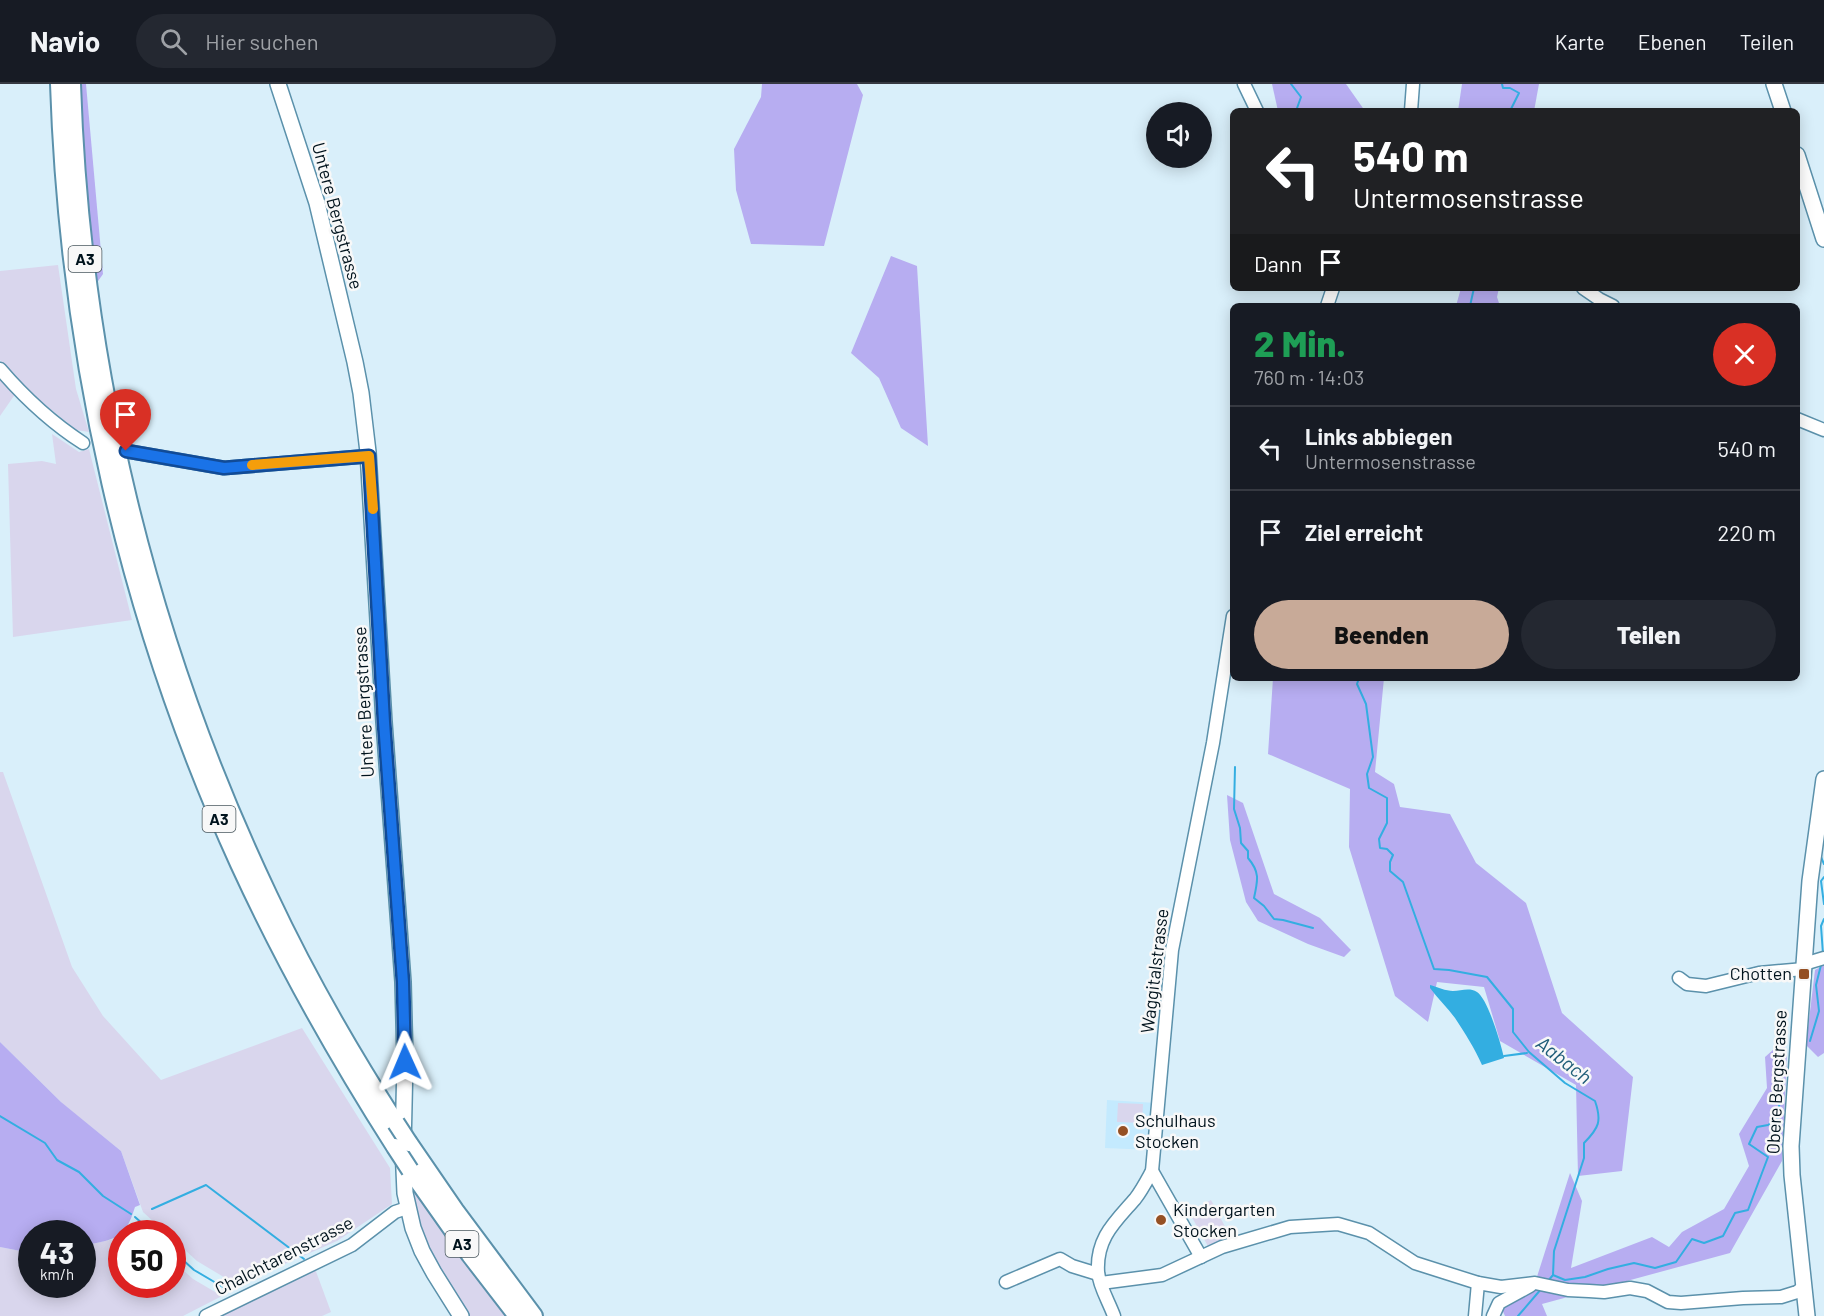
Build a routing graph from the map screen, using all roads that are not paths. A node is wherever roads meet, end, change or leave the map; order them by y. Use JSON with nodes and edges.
{"nodes":[{"id":1,"x":58,"y":84,"type":"edge"},
{"id":2,"x":72,"y":84,"type":"edge"},
{"id":3,"x":278,"y":84,"type":"edge"},
{"id":4,"x":1244,"y":84,"type":"edge"},
{"id":5,"x":1413,"y":84,"type":"edge"},
{"id":6,"x":1774,"y":84,"type":"edge"},
{"id":7,"x":1256,"y":108,"type":"edge"},
{"id":8,"x":1411,"y":108,"type":"edge"},
{"id":9,"x":1782,"y":108,"type":"edge"},
{"id":10,"x":1800,"y":164,"type":"edge"},
{"id":11,"x":1824,"y":239,"type":"edge"},
{"id":12,"x":1587,"y":291,"type":"edge"},
{"id":13,"x":1607,"y":303,"type":"edge"},
{"id":14,"x":0,"y":369,"type":"edge"},
{"id":15,"x":1800,"y":420,"type":"edge"},
{"id":16,"x":1824,"y":430,"type":"edge"},
{"id":17,"x":83,"y":443,"type":"dead end"},
{"id":18,"x":126,"y":451,"type":"dead end"},
{"id":19,"x":369,"y":456,"type":"junction"},
{"id":20,"x":1230,"y":636,"type":"edge"},
{"id":21,"x":1824,"y":779,"type":"edge"},
{"id":22,"x":1824,"y":958,"type":"edge"},
{"id":23,"x":1804,"y":966,"type":"junction"},
{"id":24,"x":1679,"y":978,"type":"dead end"},
{"id":25,"x":402,"y":1145,"type":"junction"},
{"id":26,"x":1152,"y":1171,"type":"junction"},
{"id":27,"x":407,"y":1208,"type":"junction"},
{"id":28,"x":1201,"y":1257,"type":"junction"},
{"id":29,"x":1100,"y":1278,"type":"junction"},
{"id":30,"x":1006,"y":1282,"type":"dead end"},
{"id":31,"x":1478,"y":1282,"type":"junction"},
{"id":32,"x":1542,"y":1284,"type":"junction"},
{"id":33,"x":1804,"y":1287,"type":"junction"},
{"id":34,"x":1781,"y":1297,"type":"junction"},
{"id":35,"x":1806,"y":1312,"type":"edge"},
{"id":36,"x":206,"y":1316,"type":"edge"},
{"id":37,"x":461,"y":1316,"type":"edge"},
{"id":38,"x":517,"y":1316,"type":"edge"},
{"id":39,"x":534,"y":1316,"type":"edge"},
{"id":40,"x":1114,"y":1316,"type":"edge"},
{"id":41,"x":1475,"y":1316,"type":"edge"},
{"id":42,"x":1492,"y":1316,"type":"edge"}],
"edges":[{"from":1,"to":25,"type":"highway","number":"A3"},
{"from":2,"to":25,"type":"highway","number":"A3","bridge":true},
{"from":3,"to":19,"type":"main road","name":"Untere Bergstrasse"},
{"from":4,"to":7,"type":"street"},
{"from":5,"to":8,"type":"street"},
{"from":6,"to":9,"type":"main road"},
{"from":10,"to":11,"type":"main road"},
{"from":12,"to":13,"type":"street"},
{"from":14,"to":17,"type":"street"},
{"from":15,"to":16,"type":"street"},
{"from":18,"to":19,"type":"street"},
{"from":19,"to":27,"type":"main road","name":"Untere Bergstrasse"},
{"from":20,"to":26,"type":"street","name":"Waggitalstrasse"},
{"from":21,"to":23,"type":"main road","name":"Obere Bergstrasse"},
{"from":22,"to":23,"type":"street"},
{"from":23,"to":24,"type":"street"},
{"from":23,"to":33,"type":"main road","name":"Obere Bergstrasse"},
{"from":25,"to":38,"type":"highway","number":"A3","bridge":true},
{"from":25,"to":39,"type":"highway","number":"A3"},
{"from":26,"to":28,"type":"street"},
{"from":26,"to":29,"type":"street","name":"Waggitalstrasse"},
{"from":27,"to":36,"type":"street","name":"Chalchtarenstrasse"},
{"from":27,"to":37,"type":"main road","name":"Untere Bergstrasse"},
{"from":28,"to":29,"type":"street"},
{"from":28,"to":31,"type":"street"},
{"from":29,"to":30,"type":"street"},
{"from":29,"to":40,"type":"street"},
{"from":31,"to":32,"type":"street"},
{"from":31,"to":41,"type":"street"},
{"from":32,"to":34,"type":"street"},
{"from":32,"to":42,"type":"street"},
{"from":33,"to":34,"type":"street"},
{"from":33,"to":35,"type":"main road","name":"Obere Bergstrasse"},
{"from":34,"to":35,"type":"street"}]}
